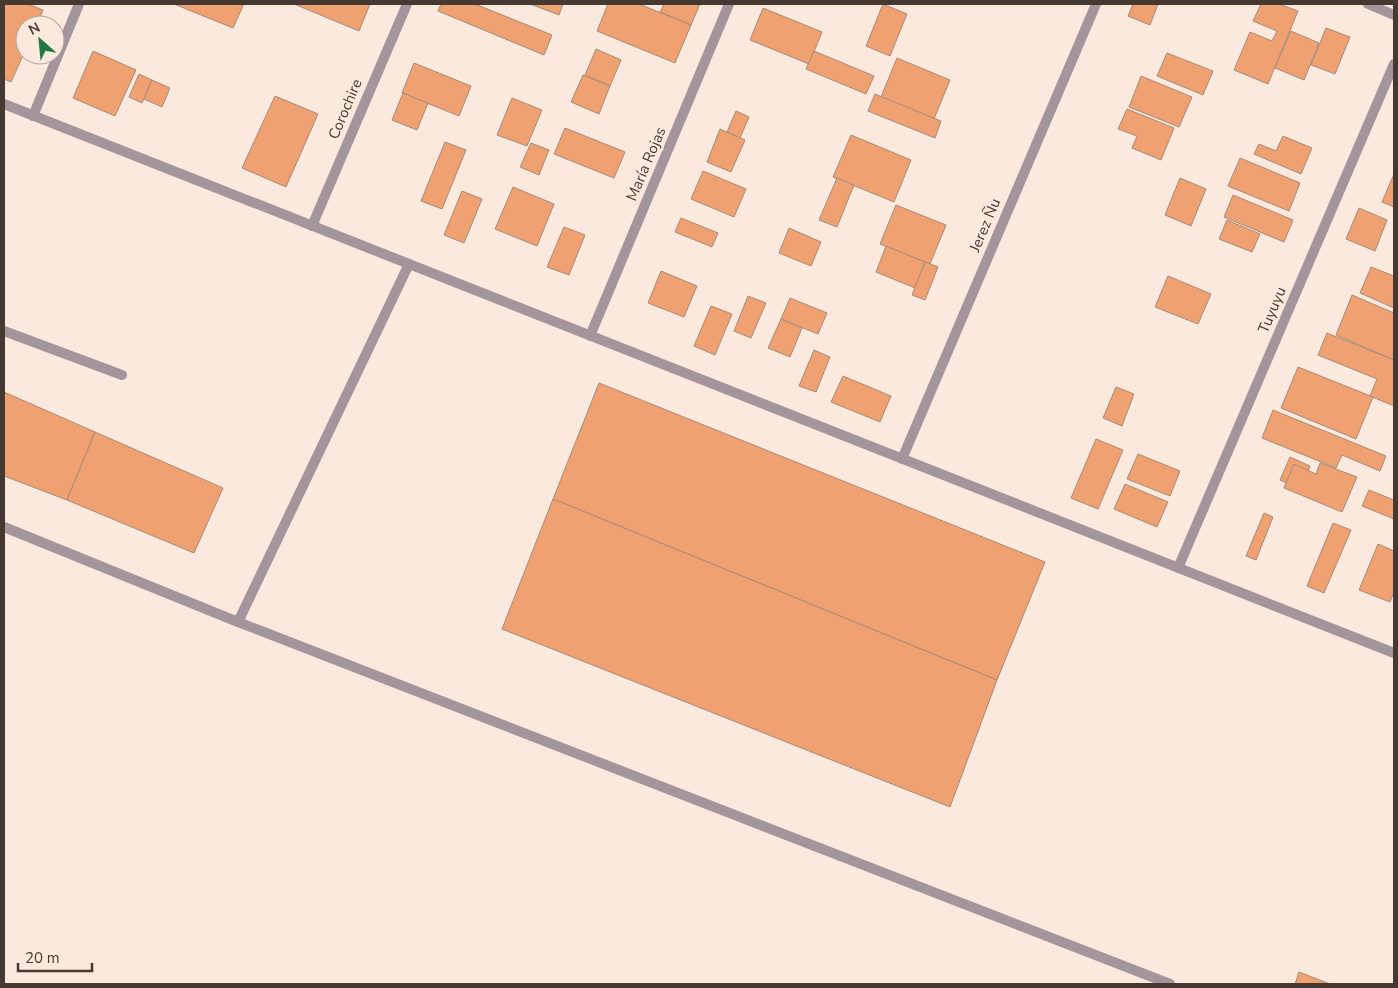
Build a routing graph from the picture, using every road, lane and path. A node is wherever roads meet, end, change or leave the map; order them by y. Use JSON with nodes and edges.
{"nodes":[{"id":1,"x":79,"y":4,"type":"edge"},
{"id":2,"x":407,"y":4,"type":"edge"},
{"id":3,"x":729,"y":4,"type":"edge"},
{"id":4,"x":1096,"y":4,"type":"edge"},
{"id":5,"x":1368,"y":4,"type":"edge"},
{"id":6,"x":1394,"y":15,"type":"edge"},
{"id":7,"x":1394,"y":64,"type":"edge"},
{"id":8,"x":4,"y":104,"type":"edge"},
{"id":9,"x":33,"y":116,"type":"junction"},
{"id":10,"x":312,"y":226,"type":"junction"},
{"id":11,"x":409,"y":264,"type":"junction"},
{"id":12,"x":4,"y":331,"type":"edge"},
{"id":13,"x":590,"y":336,"type":"junction"},
{"id":14,"x":122,"y":375,"type":"dead end"},
{"id":15,"x":902,"y":459,"type":"junction"},
{"id":16,"x":4,"y":526,"type":"edge"},
{"id":17,"x":1178,"y":568,"type":"junction"},
{"id":18,"x":238,"y":622,"type":"junction"},
{"id":19,"x":1394,"y":653,"type":"edge"},
{"id":20,"x":1170,"y":984,"type":"edge"}],
"edges":[{"from":1,"to":9,"type":"street"},
{"from":2,"to":10,"type":"street","name":"Corochire"},
{"from":3,"to":13,"type":"street","name":"María Rojas"},
{"from":4,"to":15,"type":"street","name":"Jerez Ñu"},
{"from":5,"to":6,"type":"street"},
{"from":7,"to":17,"type":"street","name":"Tuyuyu"},
{"from":8,"to":9,"type":"street"},
{"from":9,"to":10,"type":"street"},
{"from":10,"to":11,"type":"street"},
{"from":11,"to":13,"type":"street"},
{"from":11,"to":18,"type":"street"},
{"from":12,"to":14,"type":"street"},
{"from":13,"to":15,"type":"street"},
{"from":15,"to":17,"type":"street"},
{"from":16,"to":18,"type":"street"},
{"from":17,"to":19,"type":"street"},
{"from":18,"to":20,"type":"street"}]}
